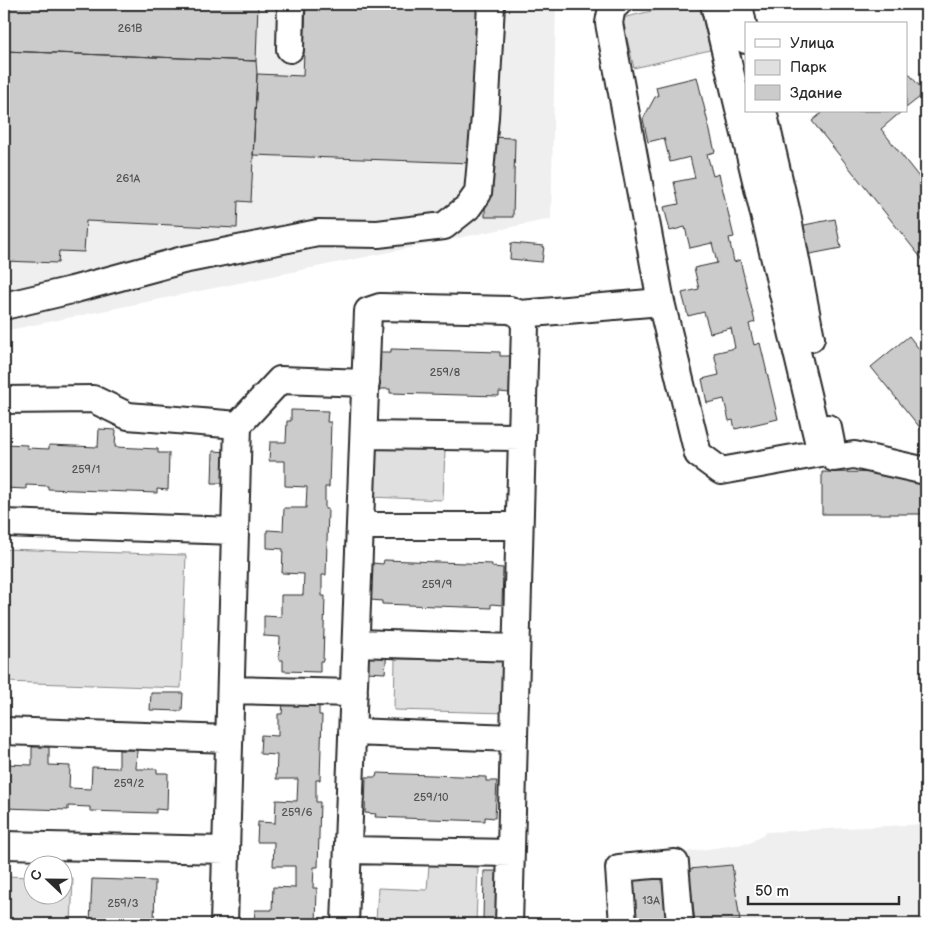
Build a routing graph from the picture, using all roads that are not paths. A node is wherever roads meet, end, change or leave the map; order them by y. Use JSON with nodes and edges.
{"nodes":[{"id":1,"x":291,"y":4,"type":"edge"},
{"id":2,"x":491,"y":4,"type":"edge"},
{"id":3,"x":617,"y":4,"type":"edge"},
{"id":4,"x":714,"y":4,"type":"edge"},
{"id":5,"x":739,"y":4,"type":"edge"},
{"id":6,"x":745,"y":35,"type":"edge"},
{"id":7,"x":290,"y":49,"type":"dead end"},
{"id":8,"x":763,"y":112,"type":"edge"},
{"id":9,"x":661,"y":302,"type":"junction"},
{"id":10,"x":4,"y":306,"type":"edge"},
{"id":11,"x":520,"y":314,"type":"junction"},
{"id":12,"x":366,"y":383,"type":"junction"},
{"id":13,"x":4,"y":400,"type":"edge"},
{"id":14,"x":238,"y":425,"type":"junction"},
{"id":15,"x":364,"y":435,"type":"junction"},
{"id":16,"x":522,"y":437,"type":"junction"},
{"id":17,"x":926,"y":471,"type":"edge"},
{"id":18,"x":4,"y":524,"type":"edge"},
{"id":19,"x":360,"y":526,"type":"junction"},
{"id":20,"x":519,"y":526,"type":"junction"},
{"id":21,"x":235,"y":531,"type":"junction"},
{"id":22,"x":356,"y":643,"type":"junction"},
{"id":23,"x":516,"y":648,"type":"junction"},
{"id":24,"x":231,"y":690,"type":"junction"},
{"id":25,"x":354,"y":693,"type":"junction"},
{"id":26,"x":4,"y":731,"type":"edge"},
{"id":27,"x":352,"y":732,"type":"junction"},
{"id":28,"x":229,"y":738,"type":"junction"},
{"id":29,"x":514,"y":738,"type":"junction"},
{"id":30,"x":4,"y":845,"type":"edge"},
{"id":31,"x":226,"y":850,"type":"junction"},
{"id":32,"x":348,"y":850,"type":"junction"},
{"id":33,"x":511,"y":853,"type":"junction"},
{"id":34,"x":224,"y":924,"type":"edge"},
{"id":35,"x":345,"y":924,"type":"edge"},
{"id":36,"x":509,"y":924,"type":"edge"},
{"id":37,"x":623,"y":924,"type":"edge"},
{"id":38,"x":680,"y":924,"type":"edge"}],
"edges":[{"from":1,"to":7,"type":"lane"},
{"from":2,"to":10,"type":"lane"},
{"from":3,"to":9,"type":"lane"},
{"from":4,"to":9,"type":"lane"},
{"from":5,"to":6,"type":"lane"},
{"from":8,"to":17,"type":"lane"},
{"from":9,"to":11,"type":"lane"},
{"from":11,"to":12,"type":"lane"},
{"from":11,"to":16,"type":"lane"},
{"from":12,"to":14,"type":"lane"},
{"from":12,"to":15,"type":"lane"},
{"from":13,"to":14,"type":"lane"},
{"from":14,"to":21,"type":"lane"},
{"from":15,"to":16,"type":"lane"},
{"from":15,"to":19,"type":"lane"},
{"from":16,"to":20,"type":"lane"},
{"from":18,"to":21,"type":"lane"},
{"from":19,"to":20,"type":"lane"},
{"from":19,"to":22,"type":"lane"},
{"from":20,"to":23,"type":"lane"},
{"from":21,"to":24,"type":"lane"},
{"from":22,"to":23,"type":"lane"},
{"from":22,"to":25,"type":"lane"},
{"from":23,"to":29,"type":"lane"},
{"from":24,"to":25,"type":"lane"},
{"from":24,"to":28,"type":"lane"},
{"from":25,"to":27,"type":"lane"},
{"from":26,"to":28,"type":"lane"},
{"from":27,"to":29,"type":"lane"},
{"from":27,"to":32,"type":"lane"},
{"from":28,"to":31,"type":"lane"},
{"from":29,"to":33,"type":"lane"},
{"from":30,"to":31,"type":"lane"},
{"from":31,"to":34,"type":"lane"},
{"from":32,"to":33,"type":"lane"},
{"from":32,"to":35,"type":"lane"},
{"from":33,"to":36,"type":"lane"},
{"from":37,"to":38,"type":"lane"}]}
